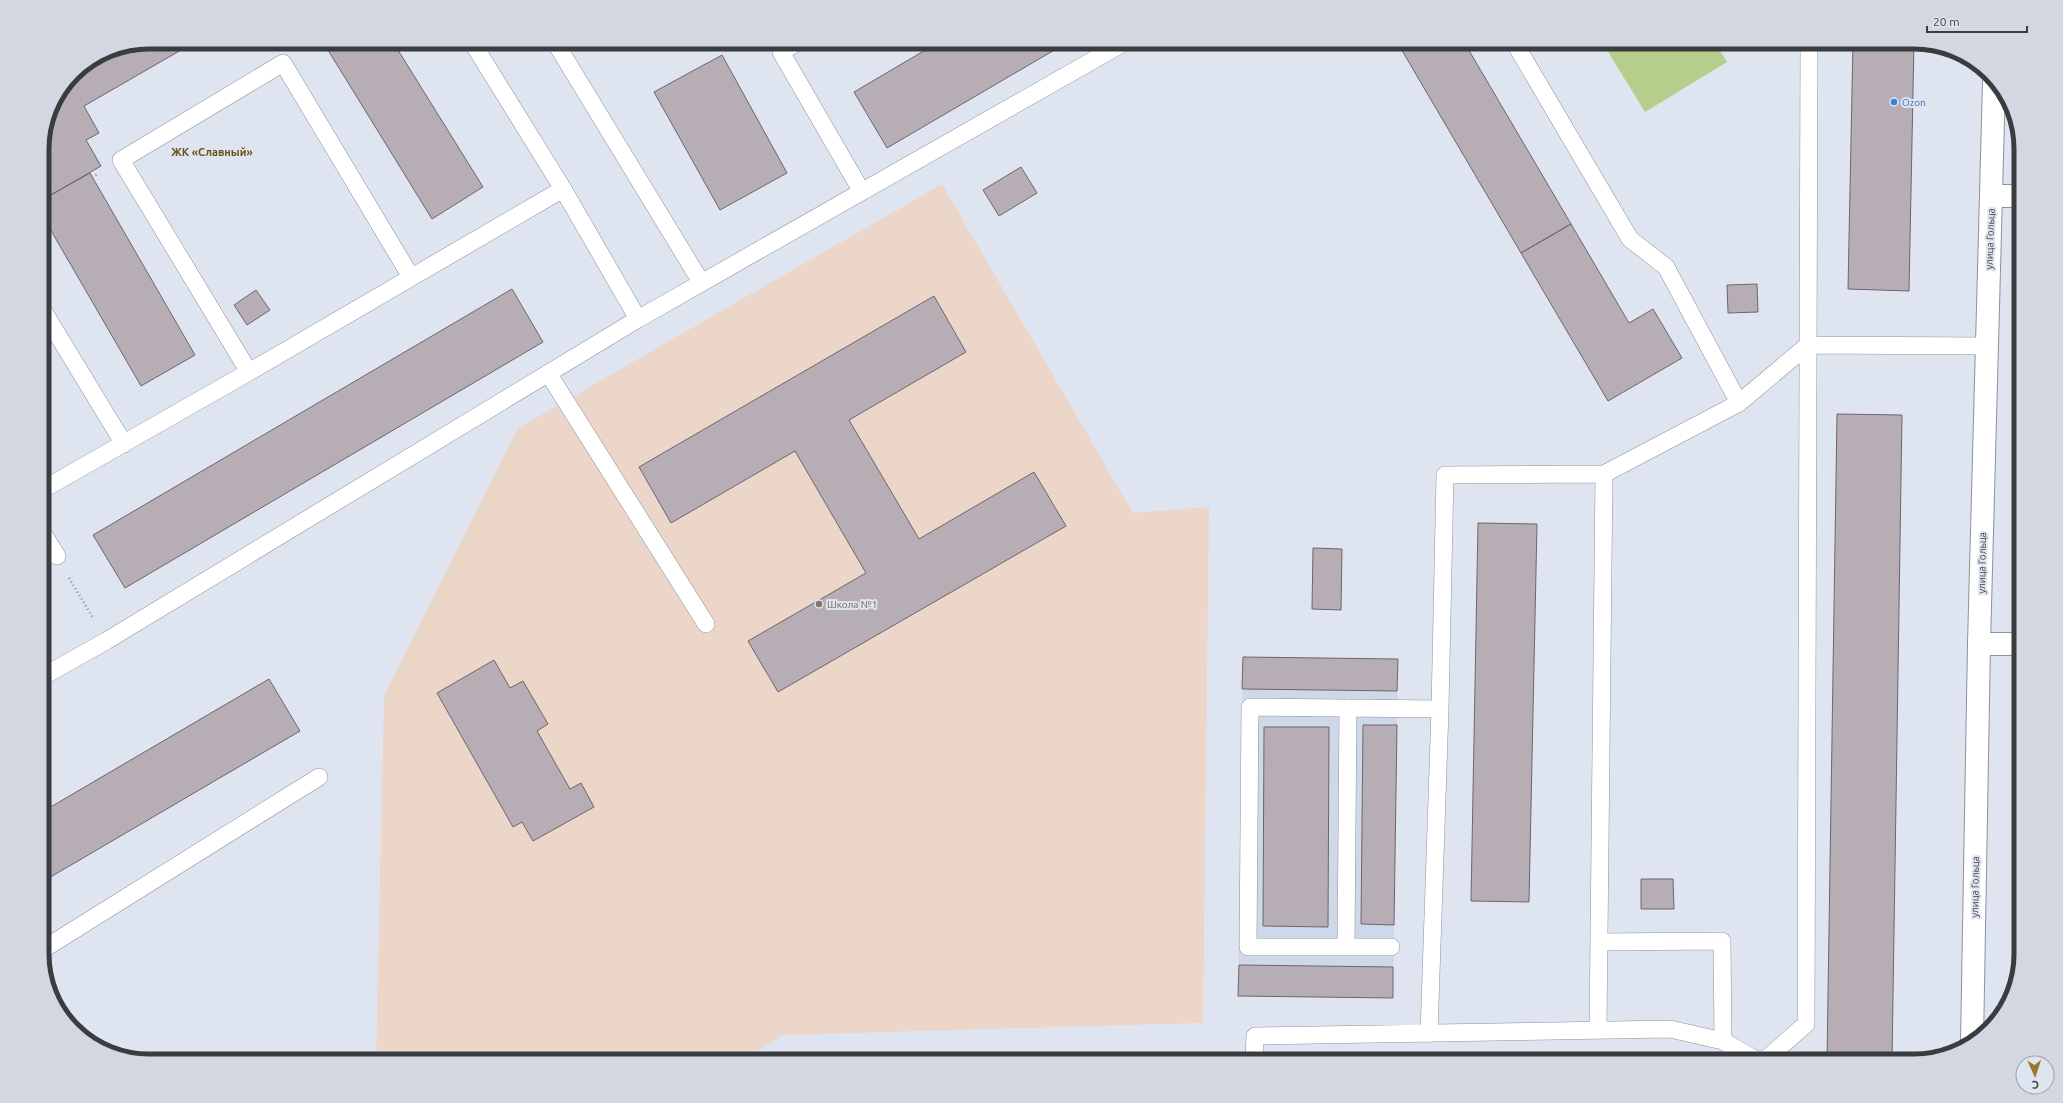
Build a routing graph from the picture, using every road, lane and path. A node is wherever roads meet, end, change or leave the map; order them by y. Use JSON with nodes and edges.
{"nodes":[{"id":1,"x":476,"y":49,"type":"edge"},
{"id":2,"x":559,"y":49,"type":"edge"},
{"id":3,"x":786,"y":49,"type":"edge"},
{"id":4,"x":1113,"y":49,"type":"edge"},
{"id":5,"x":1518,"y":49,"type":"edge"},
{"id":6,"x":1809,"y":49,"type":"edge"},
{"id":7,"x":1994,"y":90,"type":"edge"},
{"id":8,"x":563,"y":189,"type":"junction"},
{"id":9,"x":862,"y":192,"type":"junction"},
{"id":10,"x":1991,"y":196,"type":"junction"},
{"id":11,"x":2014,"y":196,"type":"edge"},
{"id":12,"x":412,"y":277,"type":"junction"},
{"id":13,"x":701,"y":282,"type":"junction"},
{"id":14,"x":638,"y":319,"type":"junction"},
{"id":15,"x":49,"y":321,"type":"edge"},
{"id":16,"x":1808,"y":345,"type":"junction"},
{"id":17,"x":1987,"y":346,"type":"junction"},
{"id":18,"x":248,"y":372,"type":"junction"},
{"id":19,"x":548,"y":373,"type":"junction"},
{"id":20,"x":1739,"y":403,"type":"junction"},
{"id":21,"x":124,"y":444,"type":"junction"},
{"id":22,"x":1604,"y":474,"type":"junction"},
{"id":23,"x":49,"y":486,"type":"edge"},
{"id":24,"x":49,"y":543,"type":"edge"},
{"id":25,"x":57,"y":556,"type":"joint"},
{"id":26,"x":706,"y":624,"type":"dead end"},
{"id":27,"x":106,"y":641,"type":"junction"},
{"id":28,"x":1980,"y":644,"type":"junction"},
{"id":29,"x":2014,"y":644,"type":"edge"},
{"id":30,"x":49,"y":674,"type":"edge"},
{"id":31,"x":1348,"y":708,"type":"junction"},
{"id":32,"x":1440,"y":709,"type":"junction"},
{"id":33,"x":318,"y":777,"type":"dead end"},
{"id":34,"x":1599,"y":942,"type":"junction"},
{"id":35,"x":49,"y":946,"type":"edge"},
{"id":36,"x":1346,"y":947,"type":"junction"},
{"id":37,"x":1391,"y":948,"type":"dead end"},
{"id":38,"x":1598,"y":1029,"type":"junction"},
{"id":39,"x":1429,"y":1034,"type":"junction"},
{"id":40,"x":1972,"y":1035,"type":"edge"},
{"id":41,"x":1723,"y":1041,"type":"junction"},
{"id":42,"x":1254,"y":1054,"type":"edge"},
{"id":43,"x":1746,"y":1054,"type":"edge"},
{"id":44,"x":1772,"y":1054,"type":"edge"}],
"edges":[{"from":1,"to":8,"type":"lane"},
{"from":2,"to":13,"type":"lane"},
{"from":3,"to":9,"type":"lane"},
{"from":4,"to":9,"type":"lane"},
{"from":5,"to":20,"type":"lane"},
{"from":6,"to":16,"type":"lane"},
{"from":7,"to":10,"type":"street","name":"улица Гольца"},
{"from":8,"to":12,"type":"lane"},
{"from":8,"to":14,"type":"lane"},
{"from":9,"to":13,"type":"lane"},
{"from":10,"to":11,"type":"street"},
{"from":10,"to":17,"type":"street","name":"улица Гольца"},
{"from":12,"to":18,"type":"lane"},
{"from":12,"to":18,"type":"lane"},
{"from":13,"to":14,"type":"lane"},
{"from":14,"to":19,"type":"lane"},
{"from":15,"to":21,"type":"lane"},
{"from":16,"to":17,"type":"lane"},
{"from":16,"to":20,"type":"lane"},
{"from":16,"to":44,"type":"lane"},
{"from":17,"to":28,"type":"street","name":"улица Гольца"},
{"from":18,"to":21,"type":"lane"},
{"from":19,"to":26,"type":"lane"},
{"from":19,"to":27,"type":"lane"},
{"from":20,"to":22,"type":"lane"},
{"from":21,"to":23,"type":"lane"},
{"from":22,"to":32,"type":"lane"},
{"from":22,"to":34,"type":"lane"},
{"from":24,"to":25,"type":"lane"},
{"from":25,"to":27,"type":"path"},
{"from":27,"to":30,"type":"lane"},
{"from":28,"to":29,"type":"street"},
{"from":28,"to":40,"type":"street","name":"улица Гольца"},
{"from":31,"to":32,"type":"lane"},
{"from":31,"to":36,"type":"lane"},
{"from":31,"to":36,"type":"lane"},
{"from":32,"to":39,"type":"lane"},
{"from":33,"to":35,"type":"lane"},
{"from":34,"to":38,"type":"lane"},
{"from":34,"to":41,"type":"lane"},
{"from":36,"to":37,"type":"lane"},
{"from":38,"to":39,"type":"lane"},
{"from":38,"to":41,"type":"lane"},
{"from":39,"to":42,"type":"lane"},
{"from":41,"to":43,"type":"lane"}]}
